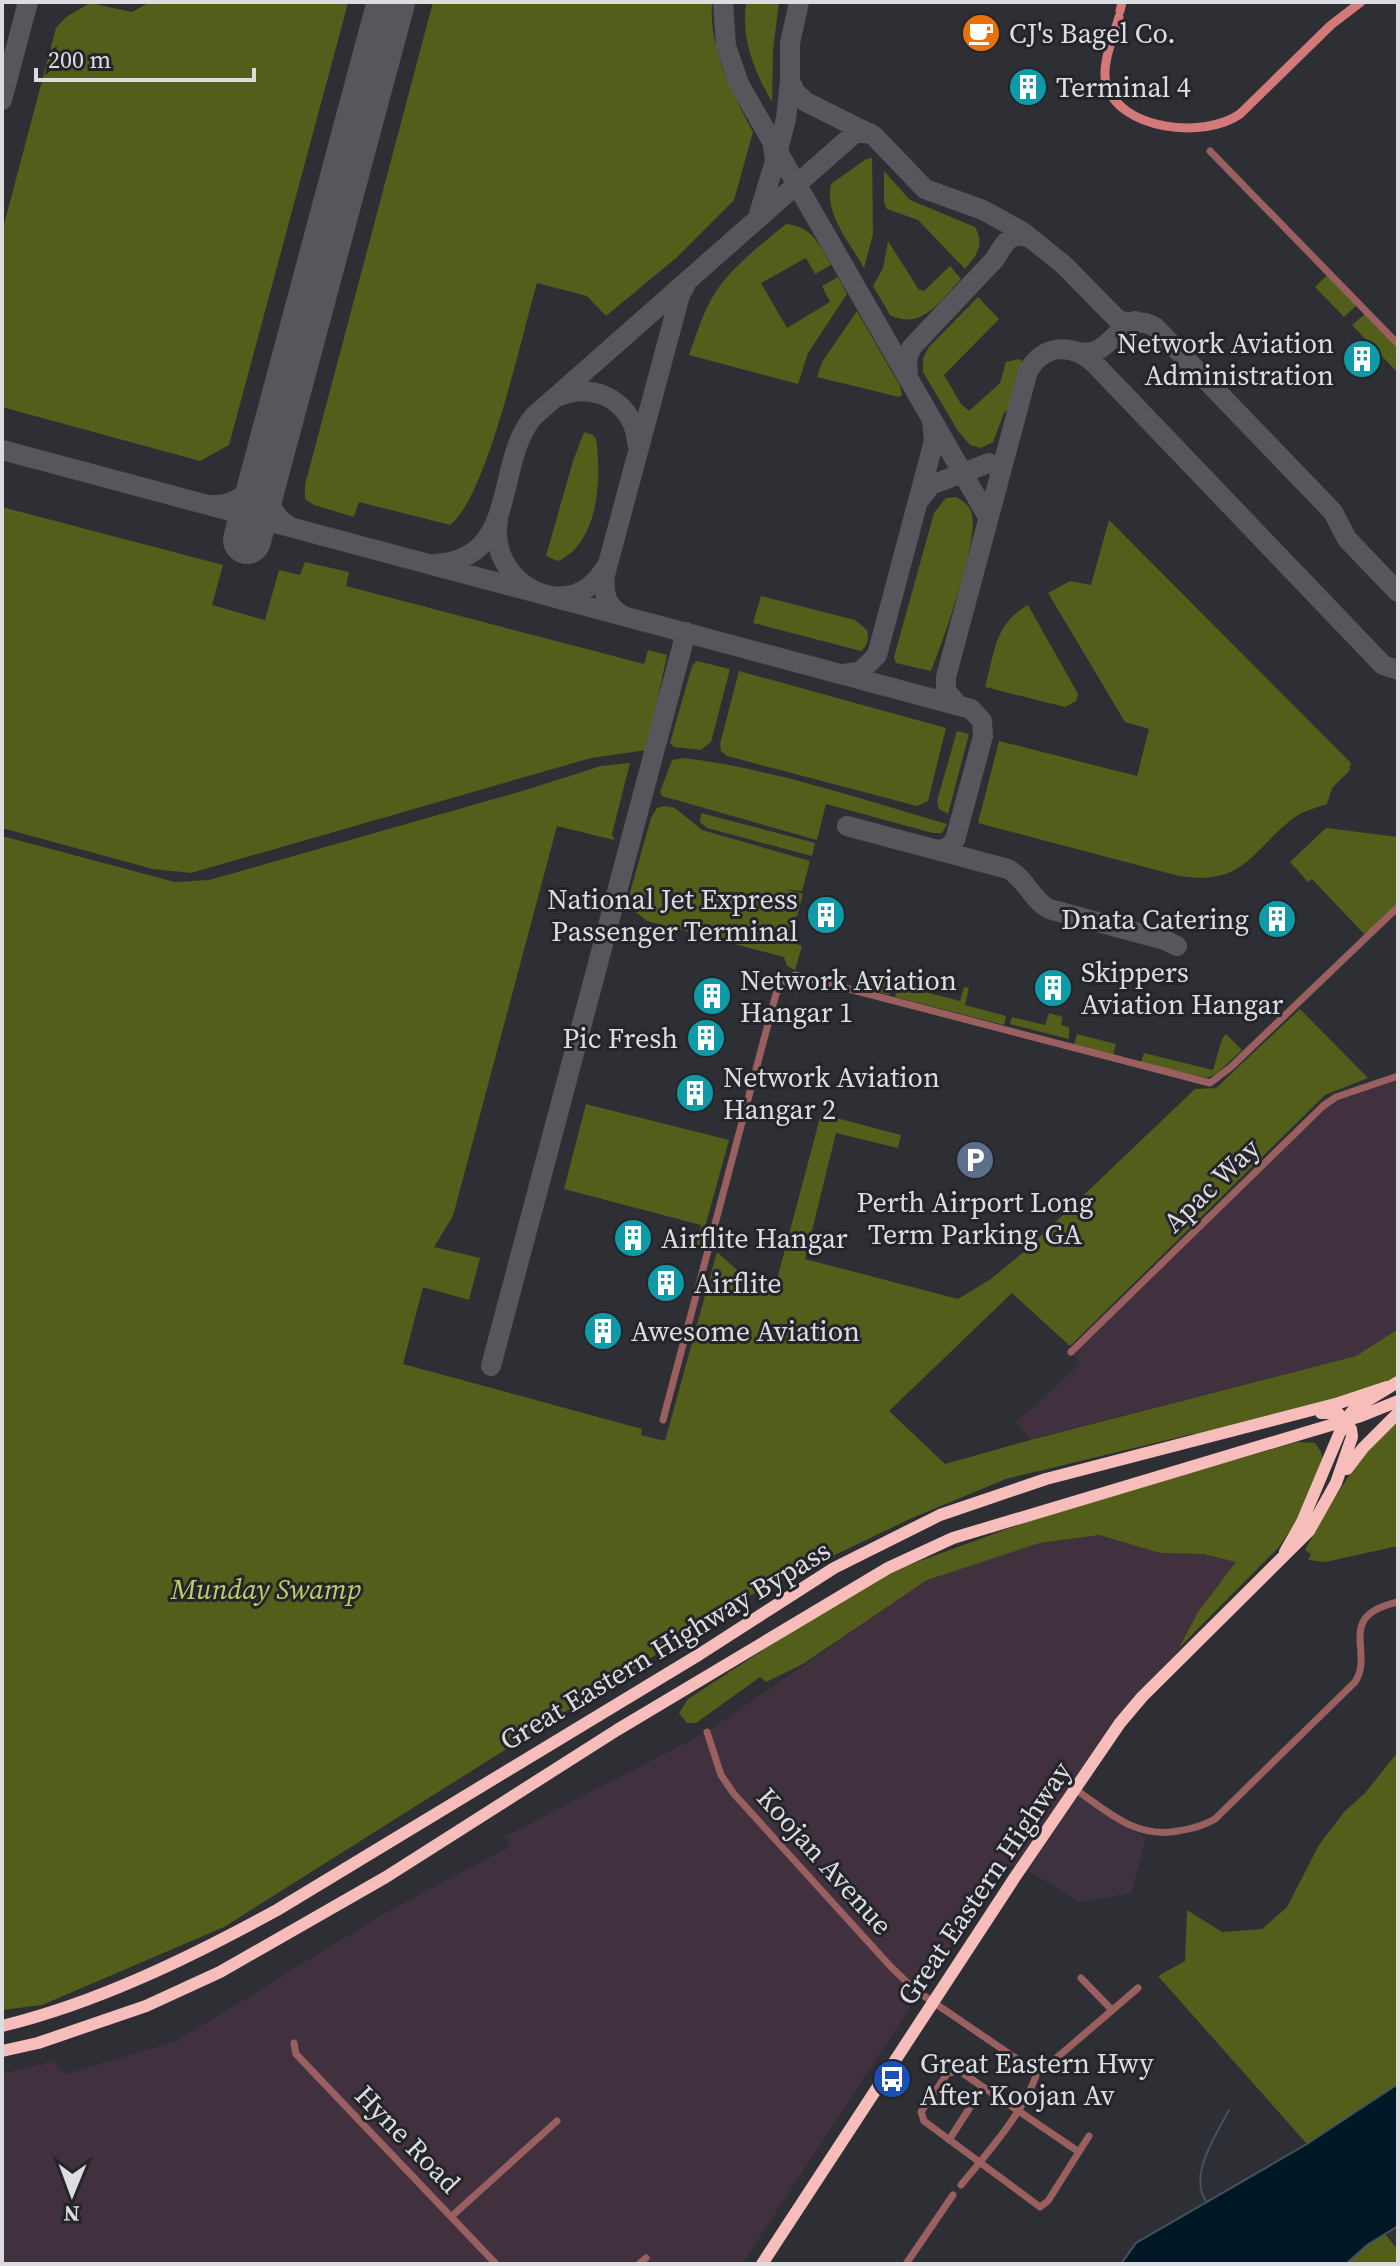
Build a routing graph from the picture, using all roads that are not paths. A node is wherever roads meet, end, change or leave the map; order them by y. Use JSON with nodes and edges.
{"nodes":[{"id":1,"x":1361,"y":2,"type":"edge"},
{"id":2,"x":1120,"y":10,"type":"edge"},
{"id":3,"x":1210,"y":151,"type":"dead end"},
{"id":4,"x":1398,"y":344,"type":"edge"},
{"id":5,"x":1398,"y":907,"type":"edge"},
{"id":6,"x":1398,"y":1076,"type":"edge"},
{"id":7,"x":1071,"y":1352,"type":"dead end"},
{"id":8,"x":1392,"y":1385,"type":"edge"},
{"id":9,"x":1398,"y":1401,"type":"edge"},
{"id":10,"x":1398,"y":1413,"type":"edge"},
{"id":11,"x":1284,"y":1417,"type":"junction"},
{"id":12,"x":663,"y":1420,"type":"dead end"},
{"id":13,"x":1345,"y":1420,"type":"junction"},
{"id":14,"x":1304,"y":1433,"type":"junction"},
{"id":15,"x":1330,"y":1456,"type":"junction"},
{"id":16,"x":1336,"y":1483,"type":"junction"},
{"id":17,"x":1281,"y":1559,"type":"junction"},
{"id":18,"x":1398,"y":1602,"type":"edge"},
{"id":19,"x":707,"y":1732,"type":"dead end"},
{"id":20,"x":1075,"y":1789,"type":"junction"},
{"id":21,"x":1081,"y":1978,"type":"dead end"},
{"id":22,"x":1138,"y":1988,"type":"dead end"},
{"id":23,"x":933,"y":2003,"type":"junction"},
{"id":24,"x":1112,"y":2010,"type":"junction"},
{"id":25,"x":2,"y":2026,"type":"edge"},
{"id":26,"x":294,"y":2043,"type":"dead end"},
{"id":27,"x":2,"y":2051,"type":"edge"},
{"id":28,"x":1038,"y":2067,"type":"junction"},
{"id":29,"x":983,"y":2087,"type":"junction"},
{"id":30,"x":1017,"y":2110,"type":"junction"},
{"id":31,"x":557,"y":2121,"type":"dead end"},
{"id":32,"x":1089,"y":2136,"type":"dead end"},
{"id":33,"x":949,"y":2140,"type":"junction"},
{"id":34,"x":1079,"y":2152,"type":"junction"},
{"id":35,"x":979,"y":2162,"type":"junction"},
{"id":36,"x":961,"y":2185,"type":"dead end"},
{"id":37,"x":953,"y":2195,"type":"dead end"},
{"id":38,"x":452,"y":2216,"type":"junction"},
{"id":39,"x":496,"y":2264,"type":"edge"},
{"id":40,"x":762,"y":2264,"type":"edge"},
{"id":41,"x":906,"y":2264,"type":"edge"}],
"edges":[{"from":1,"to":2,"type":"main road"},
{"from":3,"to":4,"type":"street"},
{"from":5,"to":12,"type":"street"},
{"from":6,"to":7,"type":"street","name":"Apac Way"},
{"from":8,"to":11,"type":"highway","name":"Great Eastern Highway Bypass"},
{"from":8,"to":13,"type":"highway","name":"Great Eastern Highway"},
{"from":9,"to":13,"type":"highway"},
{"from":10,"to":16,"type":"highway"},
{"from":11,"to":13,"type":"highway"},
{"from":11,"to":25,"type":"highway","name":"Great Eastern Highway Bypass"},
{"from":13,"to":14,"type":"highway","name":"Great Eastern Highway Bypass"},
{"from":13,"to":15,"type":"highway","name":"Great Eastern Highway"},
{"from":13,"to":16,"type":"highway","name":"Great Eastern Highway"},
{"from":14,"to":15,"type":"highway"},
{"from":14,"to":27,"type":"highway","name":"Great Eastern Highway Bypass"},
{"from":15,"to":17,"type":"highway","name":"Great Eastern Highway"},
{"from":16,"to":17,"type":"highway","name":"Great Eastern Highway"},
{"from":17,"to":20,"type":"highway","name":"Great Eastern Highway"},
{"from":18,"to":20,"type":"street"},
{"from":19,"to":23,"type":"street","name":"Koojan Avenue"},
{"from":20,"to":23,"type":"highway","name":"Great Eastern Highway"},
{"from":21,"to":24,"type":"street"},
{"from":22,"to":24,"type":"street"},
{"from":23,"to":28,"type":"street","name":"Koojan Avenue"},
{"from":23,"to":40,"type":"highway","name":"Great Eastern Highway"},
{"from":24,"to":28,"type":"street"},
{"from":26,"to":38,"type":"street","name":"Hyne Road"},
{"from":28,"to":30,"type":"street"},
{"from":29,"to":30,"type":"street"},
{"from":29,"to":33,"type":"street"},
{"from":29,"to":33,"type":"street"},
{"from":30,"to":34,"type":"street"},
{"from":30,"to":35,"type":"street"},
{"from":31,"to":38,"type":"street"},
{"from":32,"to":34,"type":"street"},
{"from":33,"to":35,"type":"street"},
{"from":34,"to":35,"type":"street"},
{"from":35,"to":36,"type":"street"},
{"from":37,"to":41,"type":"street"},
{"from":38,"to":39,"type":"street","name":"Hyne Road"}]}
